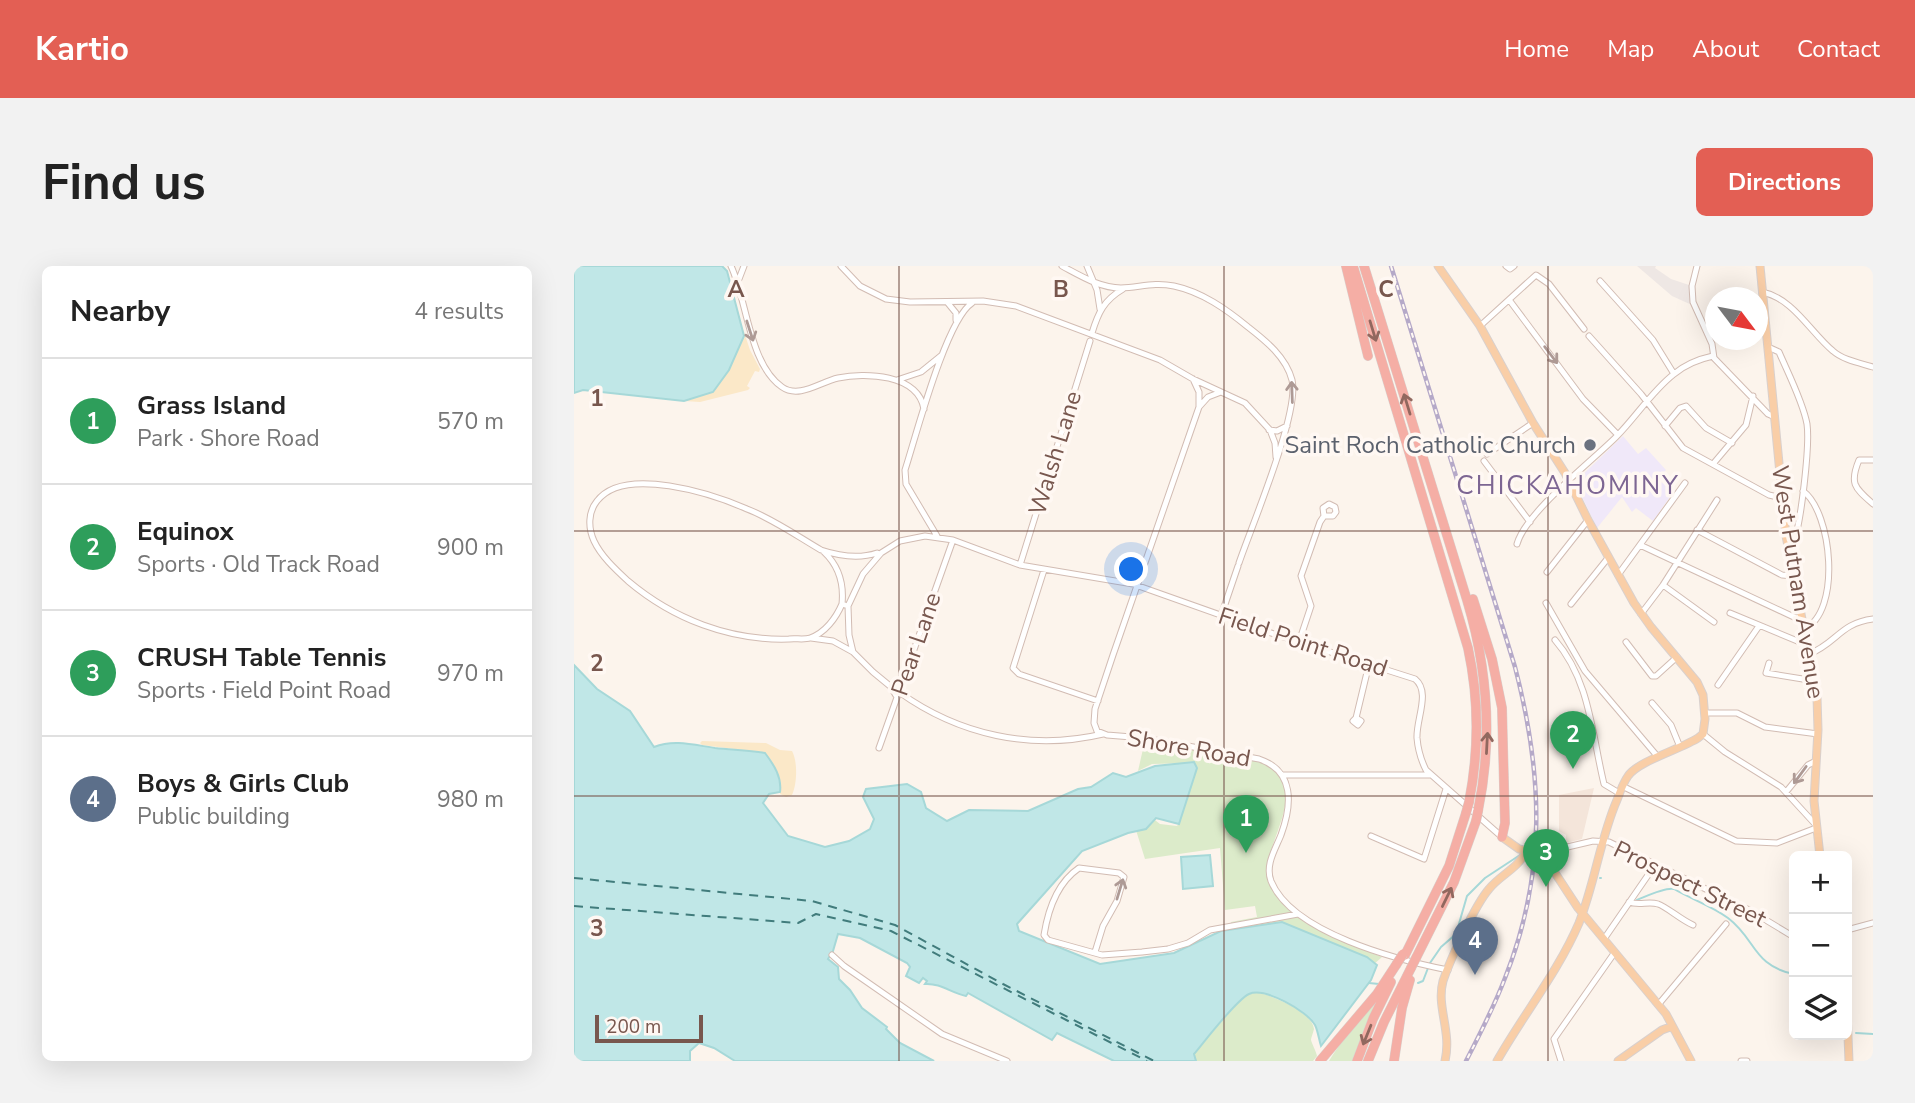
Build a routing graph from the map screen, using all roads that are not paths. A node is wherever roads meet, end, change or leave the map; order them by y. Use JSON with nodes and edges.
{"nodes":[{"id":1,"x":730,"y":266,"type":"edge"},
{"id":2,"x":744,"y":266,"type":"edge"},
{"id":3,"x":841,"y":266,"type":"edge"},
{"id":4,"x":1062,"y":266,"type":"edge"},
{"id":5,"x":1087,"y":266,"type":"edge"},
{"id":6,"x":1346,"y":266,"type":"edge"},
{"id":7,"x":1353,"y":266,"type":"edge"},
{"id":8,"x":1364,"y":266,"type":"edge"},
{"id":9,"x":1438,"y":266,"type":"edge"},
{"id":10,"x":1697,"y":266,"type":"edge"},
{"id":11,"x":1760,"y":266,"type":"edge"},
{"id":12,"x":1600,"y":281,"type":"dead end"},
{"id":13,"x":738,"y":282,"type":"junction"},
{"id":14,"x":1095,"y":283,"type":"junction"},
{"id":15,"x":1762,"y":287,"type":"edge"},
{"id":16,"x":1124,"y":288,"type":"junction"},
{"id":17,"x":1768,"y":294,"type":"edge"},
{"id":18,"x":975,"y":301,"type":"junction"},
{"id":19,"x":1510,"y":301,"type":"junction"},
{"id":20,"x":947,"y":302,"type":"junction"},
{"id":21,"x":1100,"y":309,"type":"junction"},
{"id":22,"x":956,"y":320,"type":"junction"},
{"id":23,"x":1480,"y":326,"type":"junction"},
{"id":24,"x":1584,"y":330,"type":"dead end"},
{"id":25,"x":1092,"y":333,"type":"junction"},
{"id":26,"x":1589,"y":336,"type":"dead end"},
{"id":27,"x":1090,"y":341,"type":"dead end"},
{"id":28,"x":1768,"y":347,"type":"joint"},
{"id":29,"x":943,"y":354,"type":"junction"},
{"id":30,"x":1368,"y":356,"type":"dead end"},
{"id":31,"x":1713,"y":356,"type":"junction"},
{"id":32,"x":1873,"y":366,"type":"edge"},
{"id":33,"x":1674,"y":374,"type":"junction"},
{"id":34,"x":1193,"y":379,"type":"junction"},
{"id":35,"x":897,"y":380,"type":"junction"},
{"id":36,"x":1221,"y":392,"type":"junction"},
{"id":37,"x":1753,"y":396,"type":"junction"},
{"id":38,"x":1647,"y":402,"type":"junction"},
{"id":39,"x":1199,"y":408,"type":"junction"},
{"id":40,"x":925,"y":409,"type":"junction"},
{"id":41,"x":1775,"y":416,"type":"junction"},
{"id":42,"x":1533,"y":423,"type":"junction"},
{"id":43,"x":1287,"y":426,"type":"junction"},
{"id":44,"x":1665,"y":426,"type":"junction"},
{"id":45,"x":1269,"y":430,"type":"junction"},
{"id":46,"x":1618,"y":435,"type":"junction"},
{"id":47,"x":1732,"y":443,"type":"junction"},
{"id":48,"x":1276,"y":457,"type":"junction"},
{"id":49,"x":1873,"y":460,"type":"edge"},
{"id":50,"x":1713,"y":464,"type":"junction"},
{"id":51,"x":1569,"y":479,"type":"junction"},
{"id":52,"x":1685,"y":482,"type":"dead end"},
{"id":53,"x":1803,"y":491,"type":"junction"},
{"id":54,"x":1434,"y":493,"type":"junction"},
{"id":55,"x":1782,"y":498,"type":"junction"},
{"id":56,"x":1717,"y":500,"type":"dead end"},
{"id":57,"x":1873,"y":504,"type":"edge"},
{"id":58,"x":1324,"y":516,"type":"dead end"},
{"id":59,"x":1588,"y":520,"type":"junction"},
{"id":60,"x":1530,"y":522,"type":"junction"},
{"id":61,"x":1697,"y":530,"type":"junction"},
{"id":62,"x":937,"y":536,"type":"junction"},
{"id":63,"x":953,"y":540,"type":"junction"},
{"id":64,"x":1517,"y":544,"type":"dead end"},
{"id":65,"x":1640,"y":545,"type":"junction"},
{"id":66,"x":1788,"y":546,"type":"junction"},
{"id":67,"x":821,"y":550,"type":"junction"},
{"id":68,"x":1436,"y":552,"type":"dead end"},
{"id":69,"x":880,"y":553,"type":"junction"},
{"id":70,"x":1608,"y":558,"type":"junction"},
{"id":71,"x":1675,"y":563,"type":"junction"},
{"id":72,"x":1020,"y":565,"type":"junction"},
{"id":73,"x":1044,"y":570,"type":"junction"},
{"id":74,"x":1547,"y":572,"type":"dead end"},
{"id":75,"x":1618,"y":575,"type":"junction"},
{"id":76,"x":1793,"y":576,"type":"junction"},
{"id":77,"x":1137,"y":585,"type":"junction"},
{"id":78,"x":1662,"y":585,"type":"junction"},
{"id":79,"x":1546,"y":603,"type":"dead end"},
{"id":80,"x":1571,"y":604,"type":"dead end"},
{"id":81,"x":845,"y":605,"type":"junction"},
{"id":82,"x":1641,"y":614,"type":"junction"},
{"id":83,"x":1730,"y":614,"type":"dead end"},
{"id":84,"x":1220,"y":616,"type":"junction"},
{"id":85,"x":1801,"y":617,"type":"junction"},
{"id":86,"x":1873,"y":619,"type":"edge"},
{"id":87,"x":1714,"y":622,"type":"dead end"},
{"id":88,"x":1759,"y":625,"type":"junction"},
{"id":89,"x":1804,"y":629,"type":"junction"},
{"id":90,"x":810,"y":638,"type":"junction"},
{"id":91,"x":1555,"y":640,"type":"dead end"},
{"id":92,"x":1299,"y":642,"type":"junction"},
{"id":93,"x":1626,"y":642,"type":"dead end"},
{"id":94,"x":1807,"y":645,"type":"junction"},
{"id":95,"x":853,"y":652,"type":"junction"},
{"id":96,"x":1809,"y":654,"type":"junction"},
{"id":97,"x":1677,"y":657,"type":"junction"},
{"id":98,"x":1471,"y":660,"type":"junction"},
{"id":99,"x":1769,"y":663,"type":"dead end"},
{"id":100,"x":1369,"y":664,"type":"junction"},
{"id":101,"x":1815,"y":681,"type":"junction"},
{"id":102,"x":1718,"y":685,"type":"dead end"},
{"id":103,"x":898,"y":694,"type":"junction"},
{"id":104,"x":1098,"y":701,"type":"junction"},
{"id":105,"x":1652,"y":703,"type":"dead end"},
{"id":106,"x":1705,"y":713,"type":"junction"},
{"id":107,"x":1356,"y":718,"type":"dead end"},
{"id":108,"x":1094,"y":723,"type":"junction"},
{"id":109,"x":1103,"y":734,"type":"junction"},
{"id":110,"x":1703,"y":734,"type":"junction"},
{"id":111,"x":1818,"y":734,"type":"junction"},
{"id":112,"x":1081,"y":737,"type":"junction"},
{"id":113,"x":1680,"y":747,"type":"junction"},
{"id":114,"x":879,"y":748,"type":"dead end"},
{"id":115,"x":1658,"y":757,"type":"junction"},
{"id":116,"x":1816,"y":761,"type":"junction"},
{"id":117,"x":1283,"y":775,"type":"junction"},
{"id":118,"x":1430,"y":775,"type":"junction"},
{"id":119,"x":1446,"y":789,"type":"junction"},
{"id":120,"x":1621,"y":790,"type":"junction"},
{"id":121,"x":1786,"y":792,"type":"junction"},
{"id":122,"x":1816,"y":826,"type":"junction"},
{"id":123,"x":1371,"y":836,"type":"dead end"},
{"id":124,"x":1502,"y":837,"type":"junction"},
{"id":125,"x":1603,"y":842,"type":"junction"},
{"id":126,"x":1526,"y":851,"type":"junction"},
{"id":127,"x":1819,"y":851,"type":"edge"},
{"id":128,"x":1542,"y":852,"type":"junction"},
{"id":129,"x":1655,"y":865,"type":"junction"},
{"id":130,"x":1629,"y":902,"type":"junction"},
{"id":131,"x":1583,"y":913,"type":"junction"},
{"id":132,"x":1298,"y":914,"type":"junction"},
{"id":133,"x":1873,"y":923,"type":"edge"},
{"id":134,"x":1726,"y":924,"type":"dead end"},
{"id":135,"x":1693,"y":925,"type":"dead end"},
{"id":136,"x":1852,"y":929,"type":"edge"},
{"id":137,"x":1789,"y":934,"type":"edge"},
{"id":138,"x":1604,"y":939,"type":"junction"},
{"id":139,"x":1095,"y":952,"type":"junction"},
{"id":140,"x":1615,"y":952,"type":"junction"},
{"id":141,"x":832,"y":955,"type":"dead end"},
{"id":142,"x":1420,"y":960,"type":"junction"},
{"id":143,"x":1398,"y":965,"type":"junction"},
{"id":144,"x":1413,"y":968,"type":"junction"},
{"id":145,"x":1448,"y":970,"type":"junction"},
{"id":146,"x":1658,"y":1005,"type":"junction"},
{"id":147,"x":1399,"y":1028,"type":"junction"},
{"id":148,"x":1674,"y":1029,"type":"junction"},
{"id":149,"x":1848,"y":1040,"type":"edge"},
{"id":150,"x":1324,"y":1059,"type":"edge"},
{"id":151,"x":1620,"y":1060,"type":"edge"},
{"id":152,"x":1006,"y":1061,"type":"edge"},
{"id":153,"x":1357,"y":1061,"type":"edge"},
{"id":154,"x":1368,"y":1061,"type":"edge"},
{"id":155,"x":1394,"y":1061,"type":"edge"},
{"id":156,"x":1401,"y":1061,"type":"edge"},
{"id":157,"x":1445,"y":1061,"type":"edge"},
{"id":158,"x":1497,"y":1061,"type":"edge"},
{"id":159,"x":1561,"y":1061,"type":"edge"},
{"id":160,"x":1691,"y":1061,"type":"edge"},
{"id":161,"x":1741,"y":1061,"type":"edge"},
{"id":162,"x":1747,"y":1061,"type":"edge"},
{"id":163,"x":1849,"y":1061,"type":"edge"}],
"edges":[{"from":1,"to":13,"type":"street"},
{"from":2,"to":13,"type":"street"},
{"from":3,"to":20,"type":"street"},
{"from":4,"to":14,"type":"street"},
{"from":5,"to":14,"type":"street"},
{"from":6,"to":30,"type":"highway"},
{"from":7,"to":98,"type":"highway","one_way":true},
{"from":54,"to":8,"type":"highway","one_way":true},
{"from":9,"to":23,"type":"main road"},
{"from":10,"to":31,"type":"street"},
{"from":11,"to":15,"type":"main road","name":"West Putnam Avenue"},
{"from":12,"to":33,"type":"street"},
{"from":13,"to":35,"type":"street","one_way":true},
{"from":14,"to":16,"type":"street"},
{"from":14,"to":21,"type":"street"},
{"from":16,"to":21,"type":"street"},
{"from":43,"to":16,"type":"street","one_way":true},
{"from":17,"to":32,"type":"street"},
{"from":18,"to":20,"type":"street"},
{"from":18,"to":22,"type":"street"},
{"from":18,"to":25,"type":"street"},
{"from":19,"to":23,"type":"street"},
{"from":19,"to":24,"type":"street"},
{"from":19,"to":46,"type":"street","one_way":true},
{"from":20,"to":22,"type":"street"},
{"from":21,"to":25,"type":"street"},
{"from":22,"to":29,"type":"street"},
{"from":23,"to":42,"type":"main road"},
{"from":25,"to":34,"type":"street"},
{"from":26,"to":38,"type":"street"},
{"from":27,"to":72,"type":"street","name":"Walsh Lane"},
{"from":28,"to":41,"type":"main road","name":"West Putnam Avenue"},
{"from":28,"to":53,"type":"street"},
{"from":29,"to":35,"type":"street"},
{"from":29,"to":40,"type":"street"},
{"from":31,"to":33,"type":"street"},
{"from":31,"to":37,"type":"street"},
{"from":33,"to":38,"type":"street"},
{"from":34,"to":36,"type":"street"},
{"from":34,"to":39,"type":"street"},
{"from":35,"to":40,"type":"street"},
{"from":36,"to":39,"type":"street"},
{"from":36,"to":45,"type":"street"},
{"from":37,"to":41,"type":"street"},
{"from":37,"to":47,"type":"street"},
{"from":38,"to":44,"type":"street"},
{"from":38,"to":46,"type":"street"},
{"from":39,"to":77,"type":"street","name":"Shore Road"},
{"from":40,"to":62,"type":"street"},
{"from":41,"to":55,"type":"main road","name":"West Putnam Avenue"},
{"from":42,"to":51,"type":"main road"},
{"from":42,"to":60,"type":"street"},
{"from":43,"to":45,"type":"street"},
{"from":43,"to":48,"type":"street"},
{"from":44,"to":47,"type":"street"},
{"from":44,"to":50,"type":"street"},
{"from":45,"to":48,"type":"street"},
{"from":46,"to":51,"type":"street"},
{"from":47,"to":50,"type":"street"},
{"from":48,"to":84,"type":"street"},
{"from":49,"to":57,"type":"street"},
{"from":50,"to":55,"type":"street"},
{"from":51,"to":59,"type":"main road"},
{"from":51,"to":60,"type":"street"},
{"from":52,"to":65,"type":"street"},
{"from":53,"to":66,"type":"street"},
{"from":53,"to":89,"type":"street"},
{"from":54,"to":124,"type":"highway"},
{"from":142,"to":54,"type":"highway","one_way":true},
{"from":55,"to":66,"type":"main road","name":"West Putnam Avenue"},
{"from":56,"to":61,"type":"street"},
{"from":58,"to":92,"type":"street"},
{"from":59,"to":70,"type":"main road"},
{"from":59,"to":74,"type":"street"},
{"from":60,"to":64,"type":"street"},
{"from":61,"to":71,"type":"street"},
{"from":61,"to":76,"type":"street"},
{"from":62,"to":63,"type":"street","name":"Field Point Road"},
{"from":62,"to":69,"type":"street","name":"Field Point Road"},
{"from":63,"to":72,"type":"street","name":"Field Point Road"},
{"from":63,"to":103,"type":"street","name":"Pear Lane"},
{"from":65,"to":71,"type":"street"},
{"from":65,"to":75,"type":"street"},
{"from":66,"to":76,"type":"main road","name":"West Putnam Avenue"},
{"from":67,"to":69,"type":"street"},
{"from":67,"to":81,"type":"street"},
{"from":67,"to":90,"type":"street"},
{"from":68,"to":98,"type":"highway"},
{"from":69,"to":81,"type":"street","name":"Field Point Road"},
{"from":70,"to":75,"type":"main road"},
{"from":70,"to":80,"type":"street"},
{"from":71,"to":78,"type":"street"},
{"from":71,"to":85,"type":"street"},
{"from":72,"to":73,"type":"street","name":"Field Point Road"},
{"from":73,"to":77,"type":"street","name":"Field Point Road"},
{"from":73,"to":104,"type":"street"},
{"from":75,"to":82,"type":"main road"},
{"from":76,"to":85,"type":"main road","name":"West Putnam Avenue"},
{"from":77,"to":84,"type":"street","name":"Field Point Road"},
{"from":77,"to":104,"type":"street","name":"Shore Road"},
{"from":78,"to":82,"type":"street"},
{"from":78,"to":87,"type":"street"},
{"from":79,"to":115,"type":"street"},
{"from":81,"to":90,"type":"street"},
{"from":81,"to":95,"type":"street","name":"Field Point Road"},
{"from":82,"to":97,"type":"main road"},
{"from":83,"to":88,"type":"street"},
{"from":84,"to":92,"type":"street","name":"Field Point Road"},
{"from":85,"to":89,"type":"main road","name":"West Putnam Avenue"},
{"from":86,"to":96,"type":"street"},
{"from":88,"to":94,"type":"street"},
{"from":88,"to":102,"type":"street"},
{"from":89,"to":94,"type":"main road","name":"West Putnam Avenue"},
{"from":90,"to":95,"type":"street"},
{"from":91,"to":120,"type":"street"},
{"from":92,"to":100,"type":"street","name":"Field Point Road"},
{"from":93,"to":97,"type":"street"},
{"from":94,"to":96,"type":"main road","name":"West Putnam Avenue"},
{"from":95,"to":103,"type":"street"},
{"from":96,"to":101,"type":"main road","name":"West Putnam Avenue"},
{"from":97,"to":106,"type":"main road"},
{"from":98,"to":143,"type":"highway","bridge":true},
{"from":99,"to":101,"type":"street"},
{"from":100,"to":107,"type":"street"},
{"from":100,"to":118,"type":"street","name":"Field Point Road"},
{"from":101,"to":111,"type":"main road","name":"West Putnam Avenue"},
{"from":103,"to":112,"type":"street"},
{"from":103,"to":114,"type":"street","name":"Pear Lane"},
{"from":104,"to":108,"type":"street","name":"Shore Road"},
{"from":105,"to":113,"type":"street"},
{"from":106,"to":110,"type":"main road"},
{"from":106,"to":111,"type":"street"},
{"from":108,"to":109,"type":"street","name":"Shore Road"},
{"from":108,"to":112,"type":"street"},
{"from":109,"to":112,"type":"street"},
{"from":109,"to":117,"type":"street","name":"Shore Road"},
{"from":110,"to":113,"type":"main road"},
{"from":110,"to":121,"type":"street"},
{"from":111,"to":116,"type":"main road","name":"West Putnam Avenue"},
{"from":113,"to":115,"type":"main road"},
{"from":115,"to":120,"type":"main road"},
{"from":116,"to":121,"type":"street","one_way":true},
{"from":116,"to":122,"type":"main road","name":"West Putnam Avenue"},
{"from":117,"to":118,"type":"street"},
{"from":117,"to":132,"type":"street","name":"Shore Road"},
{"from":118,"to":119,"type":"street","name":"Field Point Road"},
{"from":119,"to":123,"type":"street"},
{"from":119,"to":124,"type":"street","name":"Field Point Road"},
{"from":120,"to":122,"type":"street"},
{"from":120,"to":125,"type":"main road"},
{"from":121,"to":122,"type":"street"},
{"from":122,"to":127,"type":"main road","name":"West Putnam Avenue"},
{"from":124,"to":126,"type":"main road","name":"Field Point Road"},
{"from":125,"to":128,"type":"street","name":"Prospect Street"},
{"from":125,"to":129,"type":"street","name":"Prospect Street"},
{"from":125,"to":131,"type":"main road"},
{"from":126,"to":128,"type":"main road","name":"Field Point Road"},
{"from":126,"to":145,"type":"main road"},
{"from":128,"to":131,"type":"main road"},
{"from":129,"to":130,"type":"street"},
{"from":129,"to":137,"type":"street","name":"Prospect Street"},
{"from":130,"to":135,"type":"street"},
{"from":130,"to":138,"type":"street"},
{"from":131,"to":138,"type":"main road"},
{"from":131,"to":158,"type":"main road"},
{"from":132,"to":139,"type":"street"},
{"from":132,"to":142,"type":"street","name":"Shore Road"},
{"from":133,"to":136,"type":"street"},
{"from":134,"to":146,"type":"street"},
{"from":138,"to":140,"type":"main road"},
{"from":139,"to":139,"type":"street","one_way":true},
{"from":140,"to":146,"type":"main road"},
{"from":140,"to":159,"type":"street"},
{"from":141,"to":152,"type":"street"},
{"from":142,"to":144,"type":"highway","bridge":true},
{"from":142,"to":145,"type":"street","name":"Shore Road"},
{"from":143,"to":150,"type":"highway"},
{"from":143,"to":153,"type":"highway","one_way":true},
{"from":144,"to":147,"type":"highway"},
{"from":144,"to":154,"type":"highway"},
{"from":145,"to":157,"type":"main road"},
{"from":146,"to":148,"type":"main road"},
{"from":147,"to":155,"type":"highway"},
{"from":147,"to":156,"type":"highway"},
{"from":148,"to":151,"type":"main road"},
{"from":148,"to":160,"type":"main road"},
{"from":149,"to":163,"type":"main road"},
{"from":161,"to":162,"type":"street"}]}
